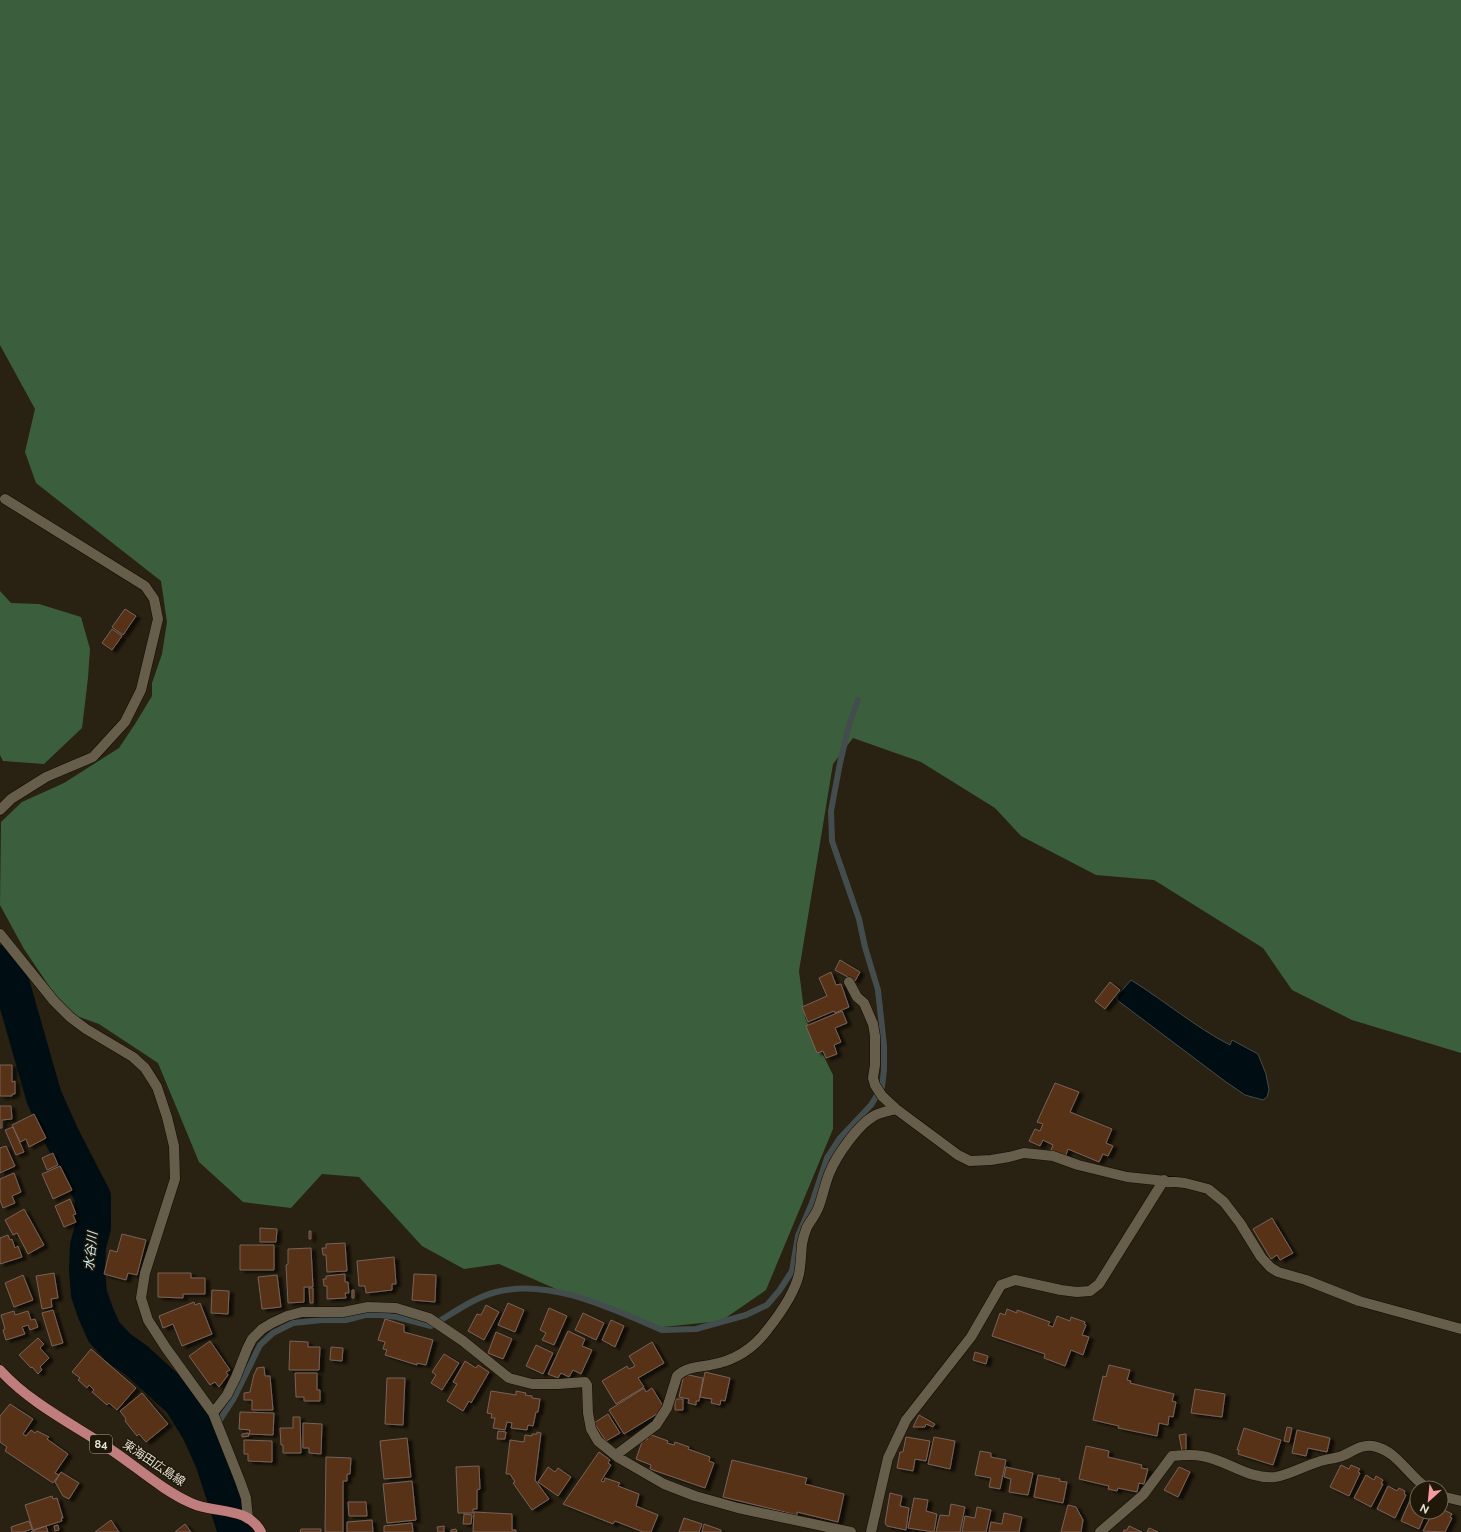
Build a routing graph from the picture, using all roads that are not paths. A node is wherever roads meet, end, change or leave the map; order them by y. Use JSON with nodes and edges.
{"nodes":[{"id":1,"x":5,"y":499,"type":"dead end"},
{"id":2,"x":0,"y":810,"type":"edge"},
{"id":3,"x":0,"y":934,"type":"edge"},
{"id":4,"x":849,"y":982,"type":"dead end"},
{"id":5,"x":896,"y":1109,"type":"junction"},
{"id":6,"x":1164,"y":1180,"type":"junction"},
{"id":7,"x":1461,"y":1329,"type":"edge"},
{"id":8,"x":0,"y":1370,"type":"edge"},
{"id":9,"x":213,"y":1413,"type":"junction"},
{"id":10,"x":616,"y":1455,"type":"junction"},
{"id":11,"x":1417,"y":1480,"type":"edge"},
{"id":12,"x":1449,"y":1498,"type":"edge"},
{"id":13,"x":1461,"y":1501,"type":"edge"},
{"id":14,"x":248,"y":1519,"type":"junction"},
{"id":15,"x":261,"y":1532,"type":"edge"},
{"id":16,"x":851,"y":1532,"type":"edge"},
{"id":17,"x":871,"y":1532,"type":"edge"},
{"id":18,"x":1100,"y":1532,"type":"edge"}],
"edges":[{"from":1,"to":2,"type":"street"},
{"from":3,"to":9,"type":"street"},
{"from":4,"to":5,"type":"street"},
{"from":5,"to":6,"type":"street"},
{"from":5,"to":10,"type":"street"},
{"from":6,"to":7,"type":"street"},
{"from":6,"to":17,"type":"street"},
{"from":8,"to":14,"type":"main road","name":"東海田広島線","number":"84"},
{"from":9,"to":10,"type":"street"},
{"from":9,"to":14,"type":"street"},
{"from":10,"to":16,"type":"street"},
{"from":11,"to":18,"type":"street"},
{"from":12,"to":13,"type":"street"},
{"from":14,"to":15,"type":"main road","name":"東海田広島線","number":"84"}]}
